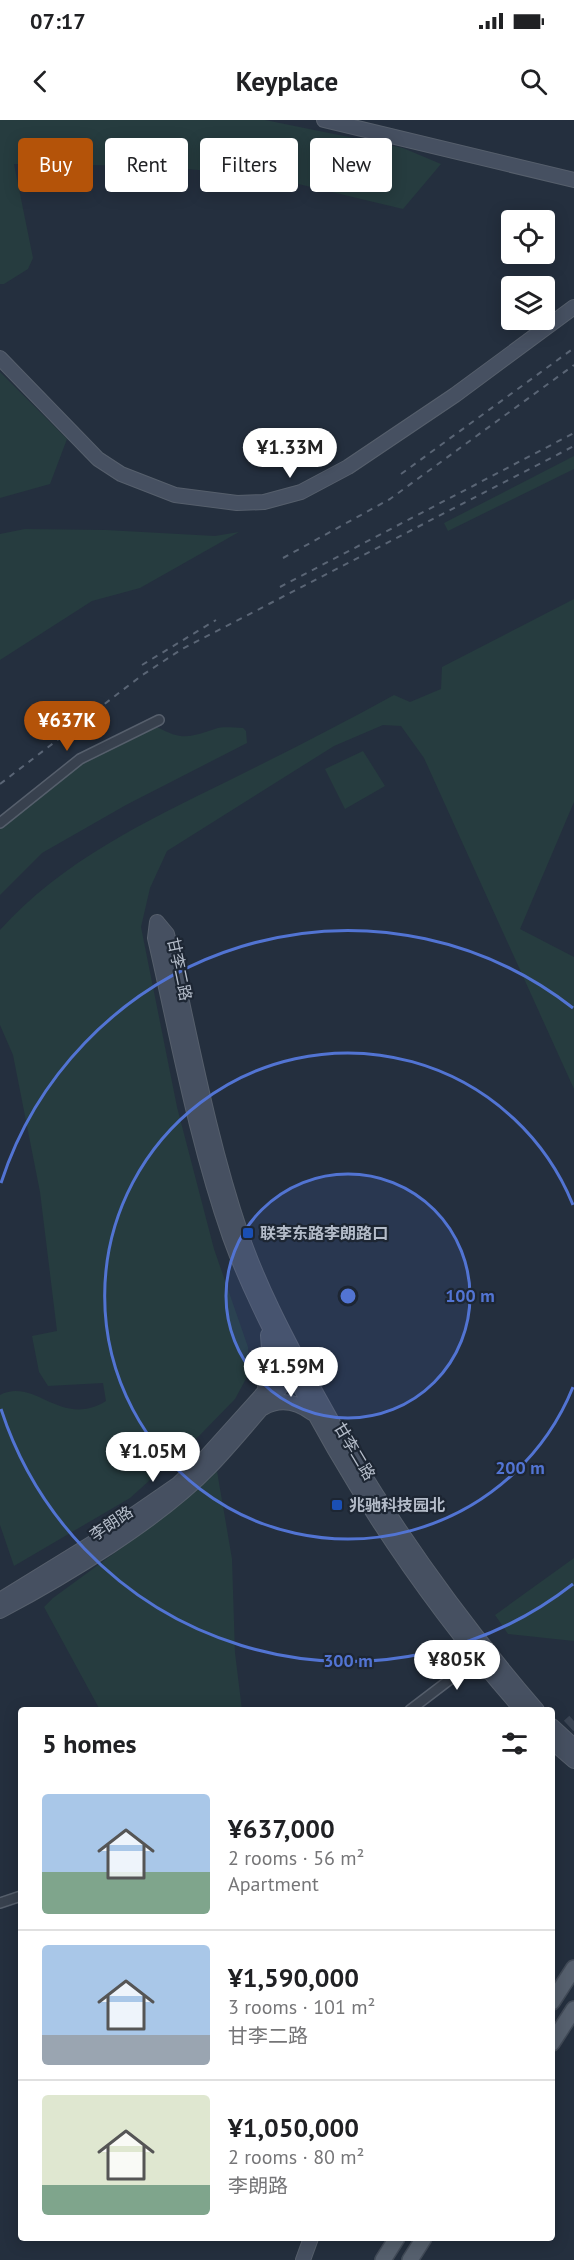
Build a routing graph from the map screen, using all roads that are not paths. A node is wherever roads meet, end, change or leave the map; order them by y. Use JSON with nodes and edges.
{"nodes":[{"id":1,"x":324,"y":120,"type":"edge"},
{"id":2,"x":574,"y":180,"type":"edge"},
{"id":3,"x":574,"y":307,"type":"edge"},
{"id":4,"x":0,"y":358,"type":"edge"},
{"id":5,"x":159,"y":720,"type":"dead end"},
{"id":6,"x":0,"y":823,"type":"edge"},
{"id":7,"x":265,"y":1318,"type":"junction"},
{"id":8,"x":295,"y":1366,"type":"junction"},
{"id":9,"x":261,"y":1393,"type":"junction"},
{"id":10,"x":259,"y":1411,"type":"junction"},
{"id":11,"x":314,"y":1414,"type":"junction"},
{"id":12,"x":0,"y":1600,"type":"edge"},
{"id":13,"x":0,"y":1611,"type":"edge"},
{"id":14,"x":484,"y":1653,"type":"junction"},
{"id":15,"x":414,"y":1707,"type":"edge"},
{"id":16,"x":520,"y":1707,"type":"edge"},
{"id":17,"x":534,"y":1707,"type":"edge"},
{"id":18,"x":555,"y":1729,"type":"edge"},
{"id":19,"x":555,"y":1745,"type":"edge"},
{"id":20,"x":574,"y":1746,"type":"edge"},
{"id":21,"x":574,"y":1761,"type":"edge"},
{"id":22,"x":18,"y":1897,"type":"edge"},
{"id":23,"x":0,"y":1903,"type":"edge"},
{"id":24,"x":574,"y":1968,"type":"edge"},
{"id":25,"x":555,"y":1997,"type":"edge"},
{"id":26,"x":574,"y":2009,"type":"edge"},
{"id":27,"x":555,"y":2038,"type":"edge"},
{"id":28,"x":310,"y":2241,"type":"edge"},
{"id":29,"x":395,"y":2241,"type":"edge"},
{"id":30,"x":422,"y":2241,"type":"edge"},
{"id":31,"x":303,"y":2260,"type":"edge"},
{"id":32,"x":383,"y":2260,"type":"edge"},
{"id":33,"x":410,"y":2260,"type":"edge"}],
"edges":[{"from":1,"to":2,"type":"main road"},
{"from":3,"to":4,"type":"main road"},
{"from":5,"to":6,"type":"street"},
{"from":7,"to":8,"type":"main road","name":"甘李二路"},
{"from":7,"to":8,"type":"main road","name":"甘李二路"},
{"from":7,"to":9,"type":"main road"},
{"from":8,"to":9,"type":"main road","name":"李朗路"},
{"from":8,"to":10,"type":"main road","name":"李朗路"},
{"from":8,"to":11,"type":"main road","name":"甘李二路"},
{"from":8,"to":14,"type":"main road","name":"甘李二路"},
{"from":9,"to":12,"type":"main road","name":"李朗路"},
{"from":10,"to":11,"type":"main road"},
{"from":10,"to":13,"type":"main road","name":"李朗路"},
{"from":11,"to":14,"type":"main road","name":"甘李二路"},
{"from":14,"to":15,"type":"street"},
{"from":14,"to":16,"type":"main road","name":"甘李二路"},
{"from":14,"to":17,"type":"main road","name":"甘李二路"},
{"from":18,"to":20,"type":"main road"},
{"from":19,"to":21,"type":"main road"},
{"from":22,"to":23,"type":"street"},
{"from":24,"to":25,"type":"main road"},
{"from":26,"to":27,"type":"main road"},
{"from":28,"to":31,"type":"main road"},
{"from":29,"to":32,"type":"main road"},
{"from":30,"to":33,"type":"main road"}]}
